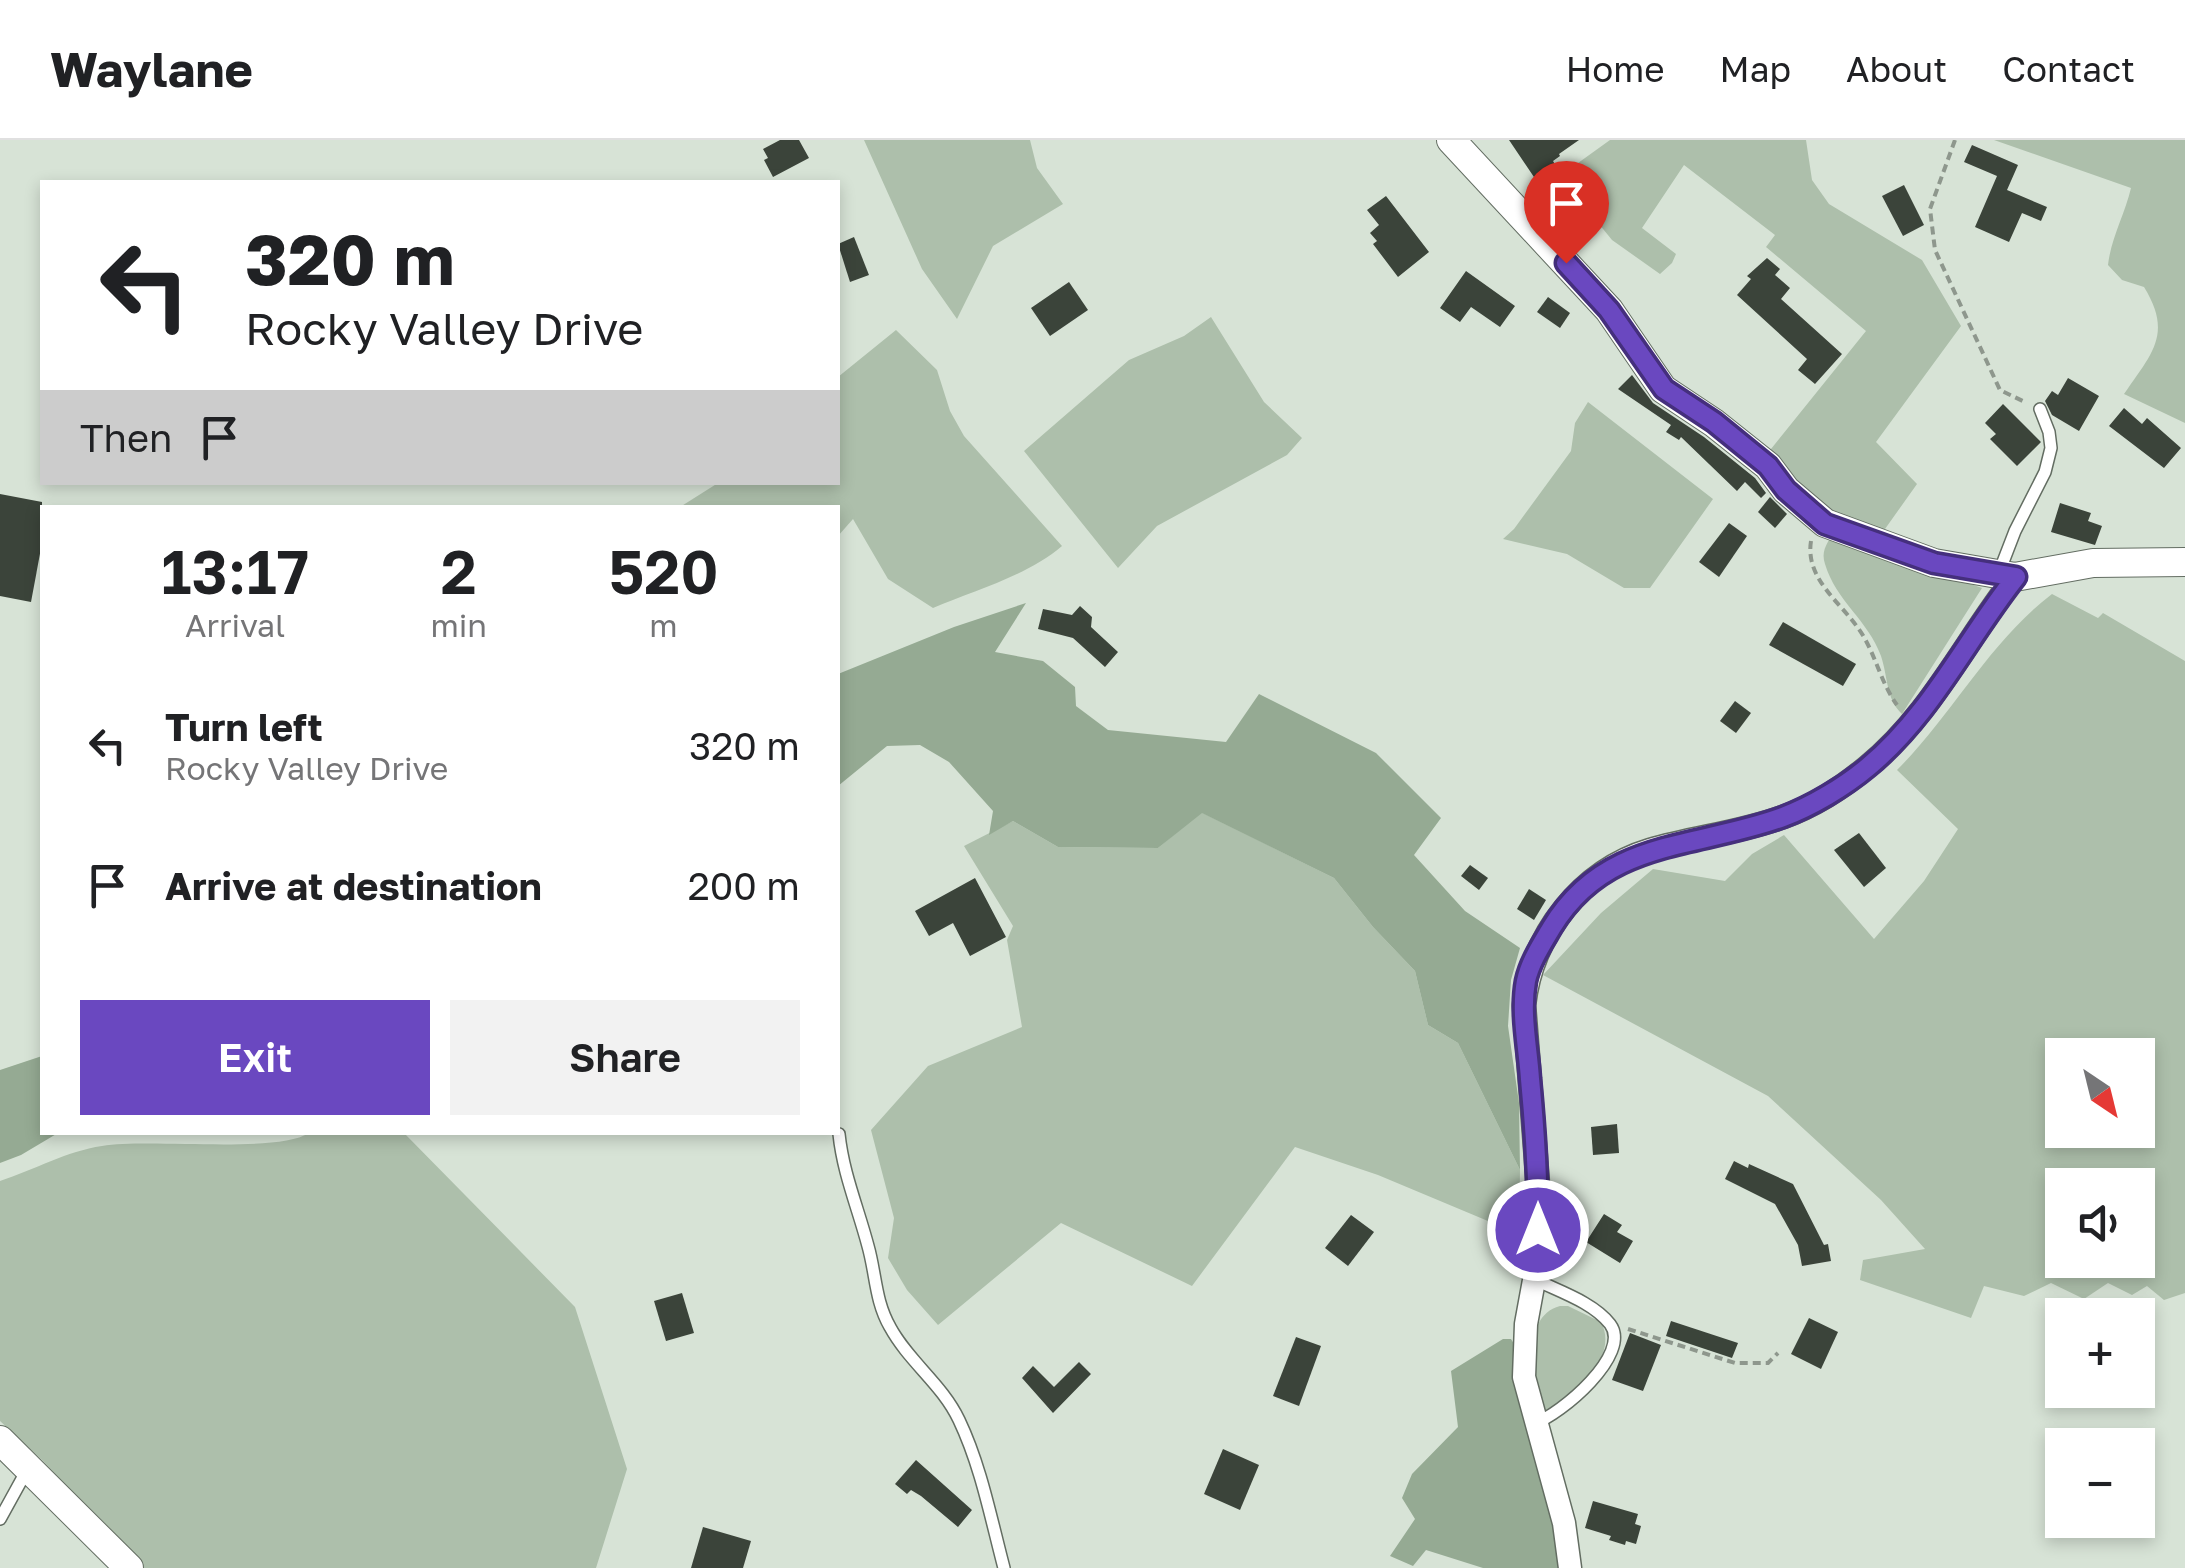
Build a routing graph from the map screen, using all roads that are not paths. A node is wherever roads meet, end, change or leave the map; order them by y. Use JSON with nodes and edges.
{"nodes":[{"id":1,"x":1451,"y":140,"type":"edge"},
{"id":2,"x":2040,"y":409,"type":"road end"},
{"id":3,"x":2185,"y":562,"type":"edge"},
{"id":4,"x":2007,"y":576,"type":"junction"},
{"id":5,"x":839,"y":1135,"type":"edge"},
{"id":6,"x":1534,"y":1280,"type":"junction"},
{"id":7,"x":1535,"y":1423,"type":"junction"},
{"id":8,"x":0,"y":1440,"type":"edge"},
{"id":9,"x":27,"y":1469,"type":"junction"},
{"id":10,"x":0,"y":1518,"type":"edge"},
{"id":11,"x":129,"y":1568,"type":"edge"},
{"id":12,"x":1004,"y":1568,"type":"edge"},
{"id":13,"x":1570,"y":1568,"type":"edge"}],
"edges":[{"from":1,"to":4,"type":"street"},
{"from":2,"to":4,"type":"lane"},
{"from":3,"to":4,"type":"street"},
{"from":4,"to":6,"type":"street"},
{"from":5,"to":12,"type":"lane"},
{"from":6,"to":7,"type":"street"},
{"from":6,"to":7,"type":"lane"},
{"from":7,"to":13,"type":"street"},
{"from":8,"to":9,"type":"street"},
{"from":9,"to":10,"type":"lane"},
{"from":9,"to":11,"type":"street"}]}
